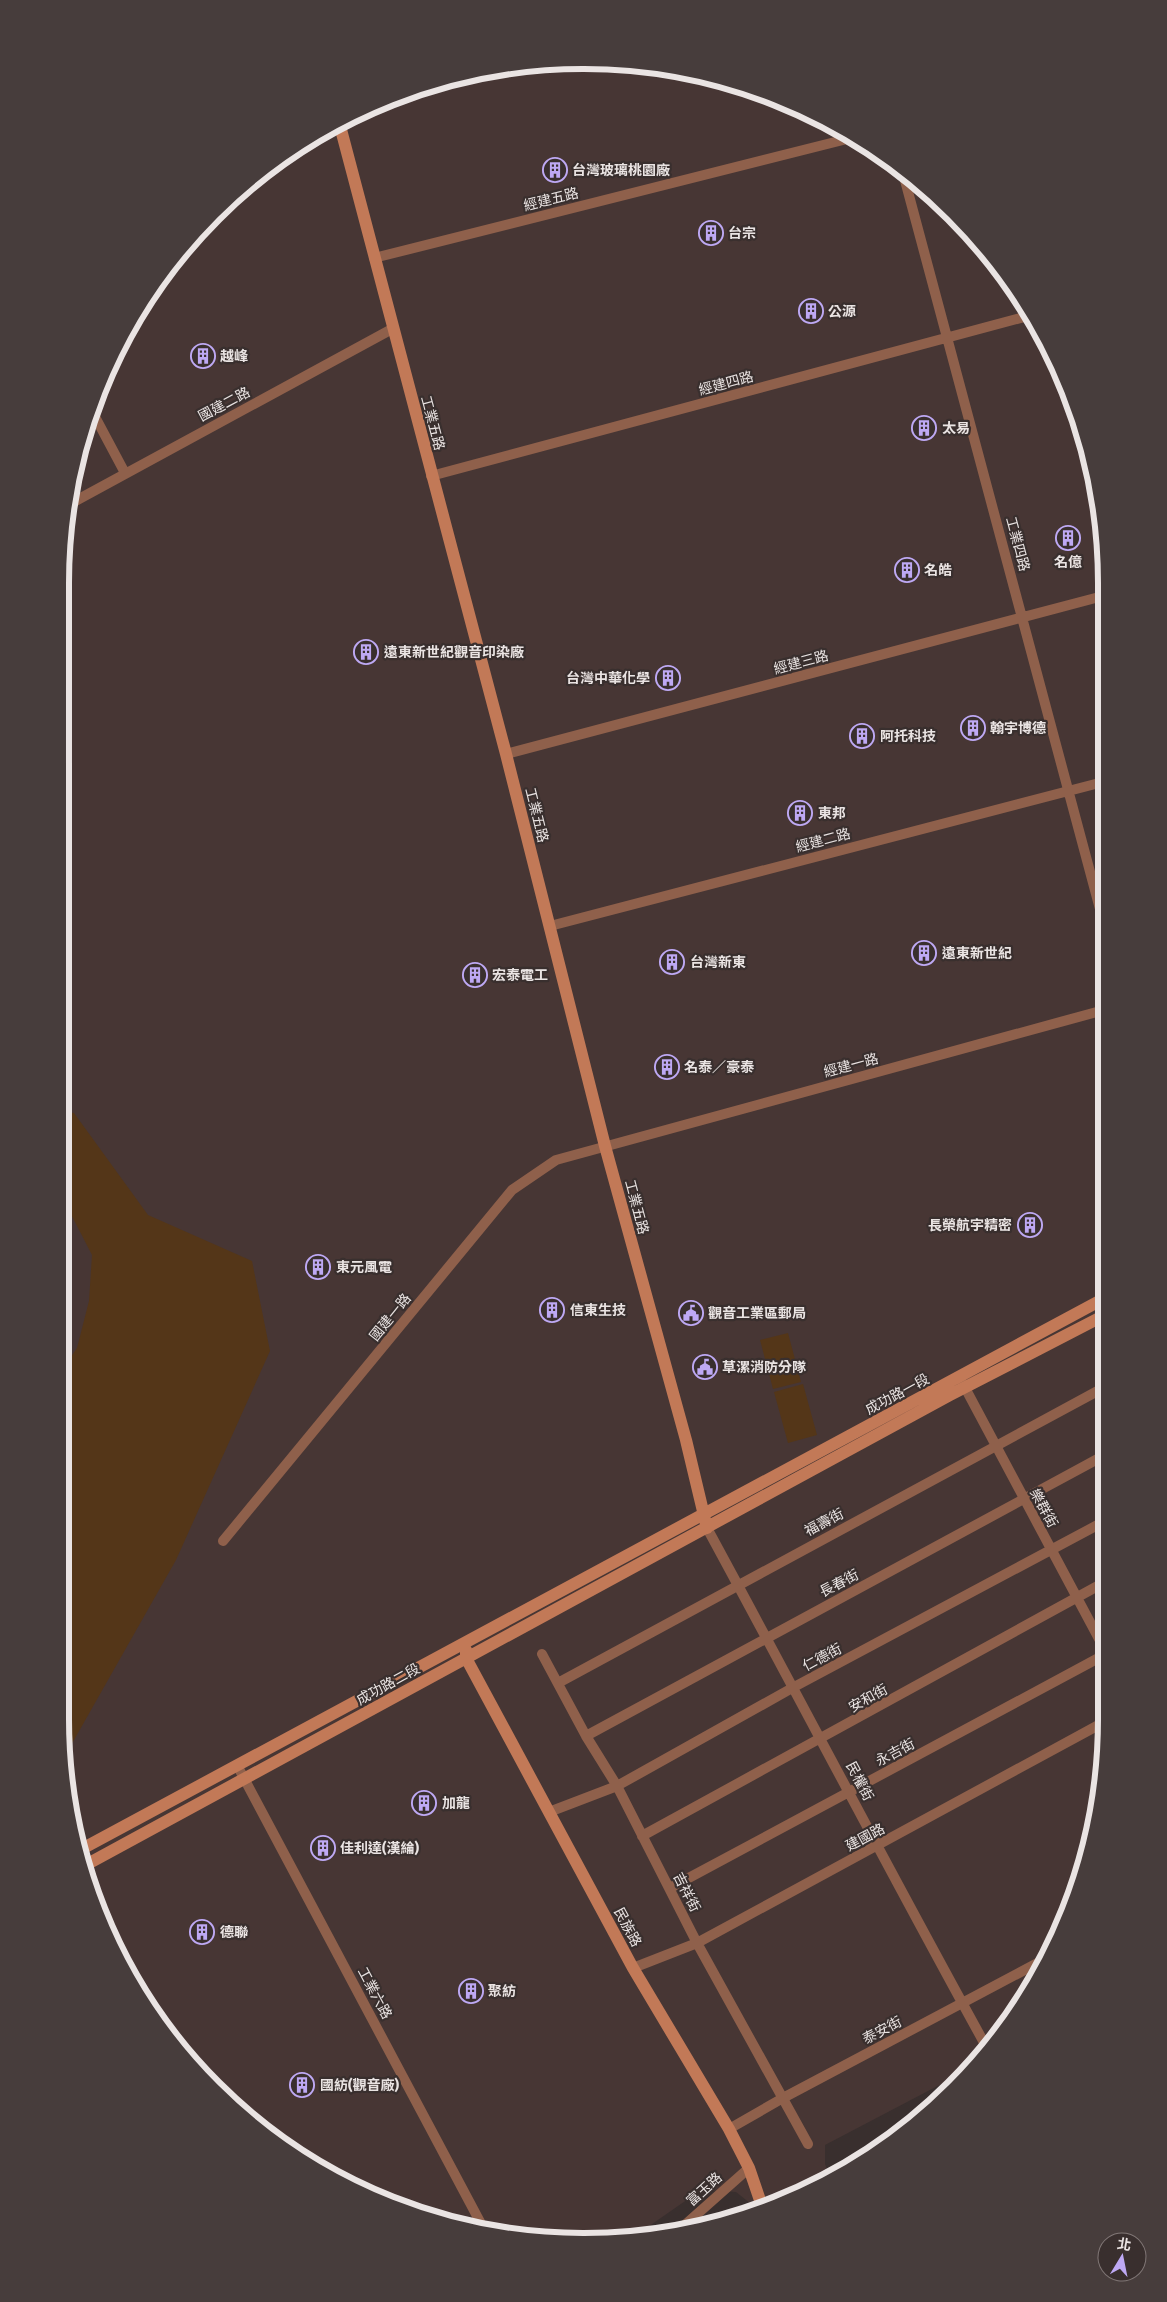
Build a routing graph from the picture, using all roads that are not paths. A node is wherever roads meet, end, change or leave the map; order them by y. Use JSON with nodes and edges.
{"nodes":[{"id":1,"x":341,"y":130,"type":"edge"},
{"id":2,"x":844,"y":140,"type":"edge"},
{"id":3,"x":905,"y":182,"type":"edge"},
{"id":4,"x":374,"y":258,"type":"junction"},
{"id":5,"x":1023,"y":317,"type":"edge"},
{"id":6,"x":392,"y":329,"type":"junction"},
{"id":7,"x":948,"y":337,"type":"junction"},
{"id":8,"x":96,"y":418,"type":"edge"},
{"id":9,"x":125,"y":473,"type":"junction"},
{"id":10,"x":431,"y":476,"type":"junction"},
{"id":11,"x":76,"y":501,"type":"edge"},
{"id":12,"x":1098,"y":597,"type":"edge"},
{"id":13,"x":1023,"y":617,"type":"junction"},
{"id":14,"x":506,"y":754,"type":"junction"},
{"id":15,"x":1098,"y":783,"type":"edge"},
{"id":16,"x":1068,"y":791,"type":"junction"},
{"id":17,"x":1098,"y":902,"type":"edge"},
{"id":18,"x":550,"y":926,"type":"junction"},
{"id":19,"x":1098,"y":1012,"type":"edge"},
{"id":20,"x":605,"y":1146,"type":"junction"},
{"id":21,"x":1098,"y":1302,"type":"edge"},
{"id":22,"x":1098,"y":1318,"type":"edge"},
{"id":23,"x":962,"y":1382,"type":"junction"},
{"id":24,"x":1098,"y":1391,"type":"edge"},
{"id":25,"x":996,"y":1446,"type":"junction"},
{"id":26,"x":1098,"y":1459,"type":"edge"},
{"id":27,"x":1024,"y":1501,"type":"junction"},
{"id":28,"x":702,"y":1515,"type":"junction"},
{"id":29,"x":1098,"y":1525,"type":"edge"},
{"id":30,"x":707,"y":1528,"type":"junction"},
{"id":31,"x":223,"y":1541,"type":"dead end"},
{"id":32,"x":1051,"y":1550,"type":"junction"},
{"id":33,"x":738,"y":1584,"type":"junction"},
{"id":34,"x":1098,"y":1586,"type":"edge"},
{"id":35,"x":1076,"y":1598,"type":"junction"},
{"id":36,"x":767,"y":1637,"type":"junction"},
{"id":37,"x":1098,"y":1638,"type":"edge"},
{"id":38,"x":466,"y":1643,"type":"junction"},
{"id":39,"x":542,"y":1654,"type":"dead end"},
{"id":40,"x":1098,"y":1657,"type":"edge"},
{"id":41,"x":466,"y":1658,"type":"junction"},
{"id":42,"x":558,"y":1683,"type":"junction"},
{"id":43,"x":794,"y":1687,"type":"junction"},
{"id":44,"x":1098,"y":1726,"type":"edge"},
{"id":45,"x":586,"y":1736,"type":"junction"},
{"id":46,"x":821,"y":1740,"type":"junction"},
{"id":47,"x":238,"y":1767,"type":"junction"},
{"id":48,"x":246,"y":1780,"type":"junction"},
{"id":49,"x":617,"y":1786,"type":"junction"},
{"id":50,"x":850,"y":1792,"type":"junction"},
{"id":51,"x":549,"y":1812,"type":"junction"},
{"id":52,"x":642,"y":1836,"type":"junction"},
{"id":53,"x":878,"y":1846,"type":"junction"},
{"id":54,"x":85,"y":1848,"type":"edge"},
{"id":55,"x":89,"y":1862,"type":"edge"},
{"id":56,"x":670,"y":1888,"type":"junction"},
{"id":57,"x":698,"y":1943,"type":"junction"},
{"id":58,"x":1035,"y":1965,"type":"edge"},
{"id":59,"x":633,"y":1968,"type":"junction"},
{"id":60,"x":963,"y":2004,"type":"junction"},
{"id":61,"x":984,"y":2042,"type":"edge"},
{"id":62,"x":783,"y":2098,"type":"junction"},
{"id":63,"x":729,"y":2129,"type":"junction"},
{"id":64,"x":808,"y":2144,"type":"dead end"},
{"id":65,"x":749,"y":2168,"type":"junction"},
{"id":66,"x":760,"y":2202,"type":"edge"},
{"id":67,"x":688,"y":2222,"type":"edge"},
{"id":68,"x":481,"y":2223,"type":"edge"}],
"edges":[{"from":1,"to":4,"type":"street","name":"工業五路"},
{"from":2,"to":4,"type":"street","name":"經建五路"},
{"from":3,"to":7,"type":"street","name":"工業四路"},
{"from":4,"to":6,"type":"street","name":"工業五路"},
{"from":5,"to":7,"type":"street","name":"經建四路"},
{"from":6,"to":9,"type":"street","name":"國建二路"},
{"from":6,"to":10,"type":"street","name":"工業五路"},
{"from":7,"to":10,"type":"street","name":"經建四路"},
{"from":7,"to":13,"type":"street","name":"工業四路"},
{"from":8,"to":9,"type":"street"},
{"from":9,"to":11,"type":"street","name":"國建二路"},
{"from":10,"to":14,"type":"street","name":"工業五路"},
{"from":12,"to":13,"type":"street","name":"經建三路"},
{"from":13,"to":14,"type":"street","name":"經建三路"},
{"from":13,"to":16,"type":"street","name":"工業四路"},
{"from":14,"to":18,"type":"street","name":"工業五路"},
{"from":15,"to":16,"type":"street","name":"經建二路"},
{"from":16,"to":17,"type":"street","name":"工業四路"},
{"from":16,"to":18,"type":"street","name":"經建二路"},
{"from":18,"to":20,"type":"street","name":"工業五路"},
{"from":19,"to":20,"type":"street","name":"經建一路"},
{"from":20,"to":28,"type":"street","name":"工業五路"},
{"from":20,"to":31,"type":"street","name":"國建一路"},
{"from":21,"to":23,"type":"street","name":"成功路一段"},
{"from":22,"to":23,"type":"street","name":"成功路一段"},
{"from":23,"to":25,"type":"street","name":"樂群街"},
{"from":23,"to":28,"type":"street","name":"成功路一段"},
{"from":23,"to":30,"type":"street","name":"成功路一段"},
{"from":24,"to":25,"type":"street","name":"福壽街"},
{"from":25,"to":27,"type":"street","name":"樂群街"},
{"from":25,"to":33,"type":"street","name":"福壽街"},
{"from":26,"to":27,"type":"street","name":"長春街"},
{"from":27,"to":32,"type":"street","name":"樂群街"},
{"from":27,"to":36,"type":"street","name":"長春街"},
{"from":28,"to":30,"type":"street","name":"工業五路"},
{"from":28,"to":38,"type":"street","name":"成功路二段"},
{"from":29,"to":32,"type":"street","name":"仁德街"},
{"from":30,"to":33,"type":"street","name":"民權街"},
{"from":30,"to":41,"type":"street","name":"成功路二段"},
{"from":32,"to":35,"type":"street","name":"樂群街"},
{"from":32,"to":43,"type":"street","name":"仁德街"},
{"from":33,"to":36,"type":"street","name":"民權街"},
{"from":33,"to":42,"type":"street","name":"福壽街"},
{"from":34,"to":35,"type":"street","name":"安和街"},
{"from":35,"to":37,"type":"street","name":"樂群街"},
{"from":35,"to":46,"type":"street","name":"安和街"},
{"from":36,"to":43,"type":"street","name":"民權街"},
{"from":36,"to":45,"type":"street","name":"長春街"},
{"from":38,"to":41,"type":"street"},
{"from":38,"to":47,"type":"street","name":"成功路二段"},
{"from":39,"to":42,"type":"street","name":"吉祥街"},
{"from":40,"to":50,"type":"street","name":"永吉街"},
{"from":41,"to":48,"type":"street","name":"成功路二段"},
{"from":41,"to":51,"type":"street","name":"民族路"},
{"from":42,"to":45,"type":"street","name":"吉祥街"},
{"from":43,"to":46,"type":"street","name":"民權街"},
{"from":43,"to":49,"type":"street","name":"仁德街"},
{"from":44,"to":53,"type":"street","name":"建國路"},
{"from":45,"to":49,"type":"street","name":"吉祥街"},
{"from":46,"to":50,"type":"street","name":"民權街"},
{"from":46,"to":52,"type":"street","name":"安和街"},
{"from":47,"to":48,"type":"street","name":"工業六路"},
{"from":47,"to":54,"type":"street","name":"成功路二段"},
{"from":48,"to":55,"type":"street","name":"成功路二段"},
{"from":48,"to":68,"type":"street","name":"工業六路"},
{"from":49,"to":51,"type":"street","name":"仁德街"},
{"from":49,"to":52,"type":"street","name":"吉祥街"},
{"from":50,"to":53,"type":"street","name":"民權街"},
{"from":50,"to":56,"type":"street","name":"永吉街"},
{"from":51,"to":59,"type":"street","name":"民族路"},
{"from":52,"to":56,"type":"street","name":"吉祥街"},
{"from":53,"to":57,"type":"street","name":"建國路"},
{"from":53,"to":60,"type":"street","name":"民權街"},
{"from":56,"to":57,"type":"street","name":"吉祥街"},
{"from":57,"to":59,"type":"street","name":"建國路"},
{"from":57,"to":62,"type":"street","name":"吉祥街"},
{"from":58,"to":60,"type":"street","name":"泰安街"},
{"from":59,"to":63,"type":"street","name":"民族路"},
{"from":60,"to":61,"type":"street","name":"民權街"},
{"from":60,"to":62,"type":"street","name":"泰安街"},
{"from":62,"to":63,"type":"street","name":"泰安街"},
{"from":62,"to":64,"type":"street","name":"吉祥街"},
{"from":63,"to":65,"type":"street","name":"民族路"},
{"from":65,"to":66,"type":"street","name":"民族路"},
{"from":65,"to":67,"type":"street","name":"富玉路"}]}
